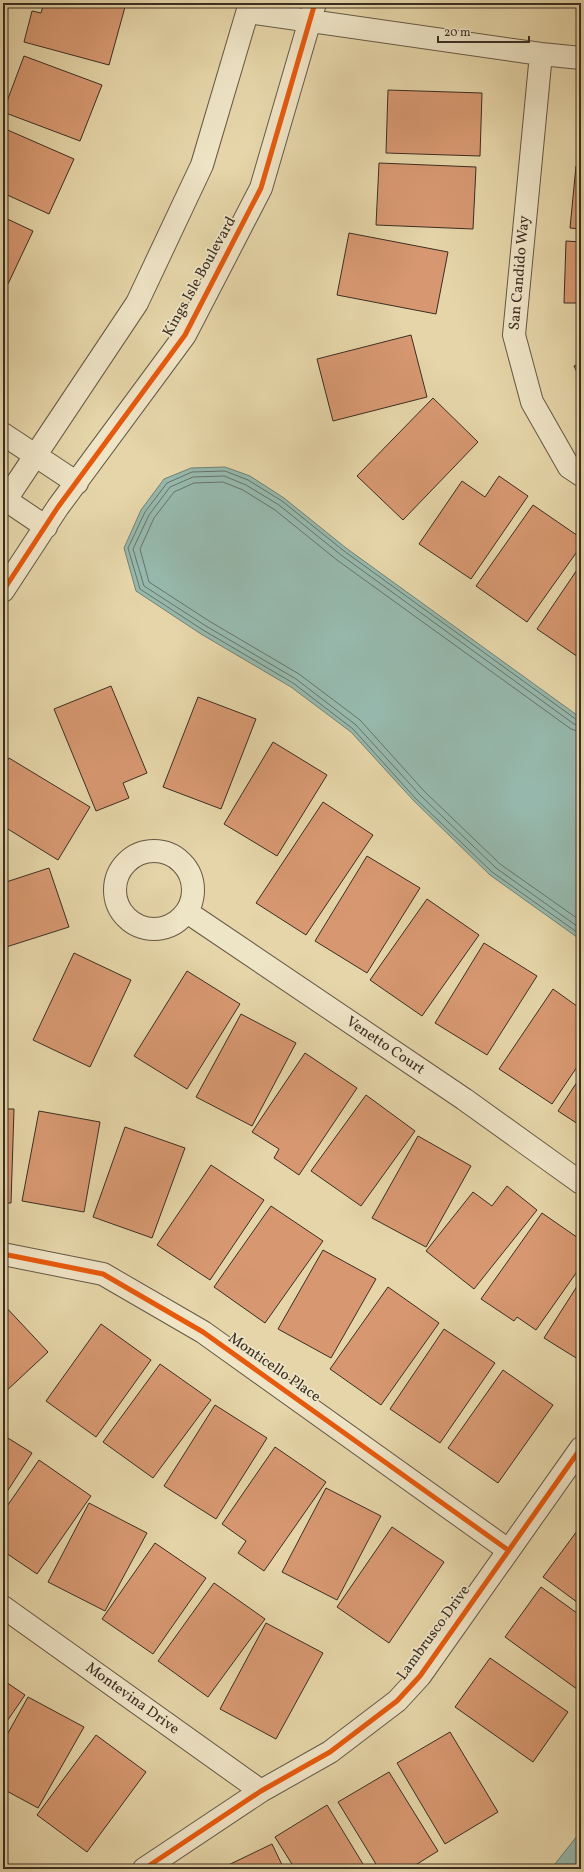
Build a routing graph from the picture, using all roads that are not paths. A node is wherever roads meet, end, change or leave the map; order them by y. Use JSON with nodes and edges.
{"nodes":[{"id":1,"x":249,"y":7,"type":"edge"},
{"id":2,"x":313,"y":12,"type":"edge"},
{"id":3,"x":541,"y":54,"type":"junction"},
{"id":4,"x":581,"y":58,"type":"edge"},
{"id":5,"x":3,"y":434,"type":"edge"},
{"id":6,"x":36,"y":456,"type":"junction"},
{"id":7,"x":581,"y":475,"type":"edge"},
{"id":8,"x":77,"y":483,"type":"junction"},
{"id":9,"x":4,"y":500,"type":"edge"},
{"id":10,"x":46,"y":527,"type":"junction"},
{"id":11,"x":3,"y":591,"type":"edge"},
{"id":12,"x":187,"y":912,"type":"dead end"},
{"id":13,"x":581,"y":1183,"type":"edge"},
{"id":14,"x":3,"y":1254,"type":"edge"},
{"id":15,"x":581,"y":1448,"type":"edge"},
{"id":16,"x":508,"y":1550,"type":"junction"},
{"id":17,"x":3,"y":1607,"type":"edge"},
{"id":18,"x":260,"y":1790,"type":"junction"},
{"id":19,"x":144,"y":1869,"type":"edge"}],
"edges":[{"from":1,"to":2,"type":"street"},
{"from":1,"to":6,"type":"street"},
{"from":2,"to":3,"type":"street"},
{"from":2,"to":8,"type":"street","name":"Kings Isle Boulevard"},
{"from":3,"to":4,"type":"street"},
{"from":3,"to":7,"type":"street","name":"San Candido Way"},
{"from":5,"to":6,"type":"street"},
{"from":6,"to":8,"type":"street"},
{"from":6,"to":9,"type":"street"},
{"from":8,"to":10,"type":"street","name":"Kings Isle Boulevard"},
{"from":9,"to":10,"type":"street"},
{"from":10,"to":11,"type":"street","name":"Kings Isle Boulevard"},
{"from":12,"to":13,"type":"street","name":"Venetto Court"},
{"from":14,"to":16,"type":"street","name":"Monticello Place"},
{"from":15,"to":16,"type":"street","name":"Lambrusco Drive"},
{"from":16,"to":18,"type":"street","name":"Lambrusco Drive"},
{"from":17,"to":18,"type":"street","name":"Montevina Drive"},
{"from":18,"to":19,"type":"street","name":"Lambrusco Drive"}]}
